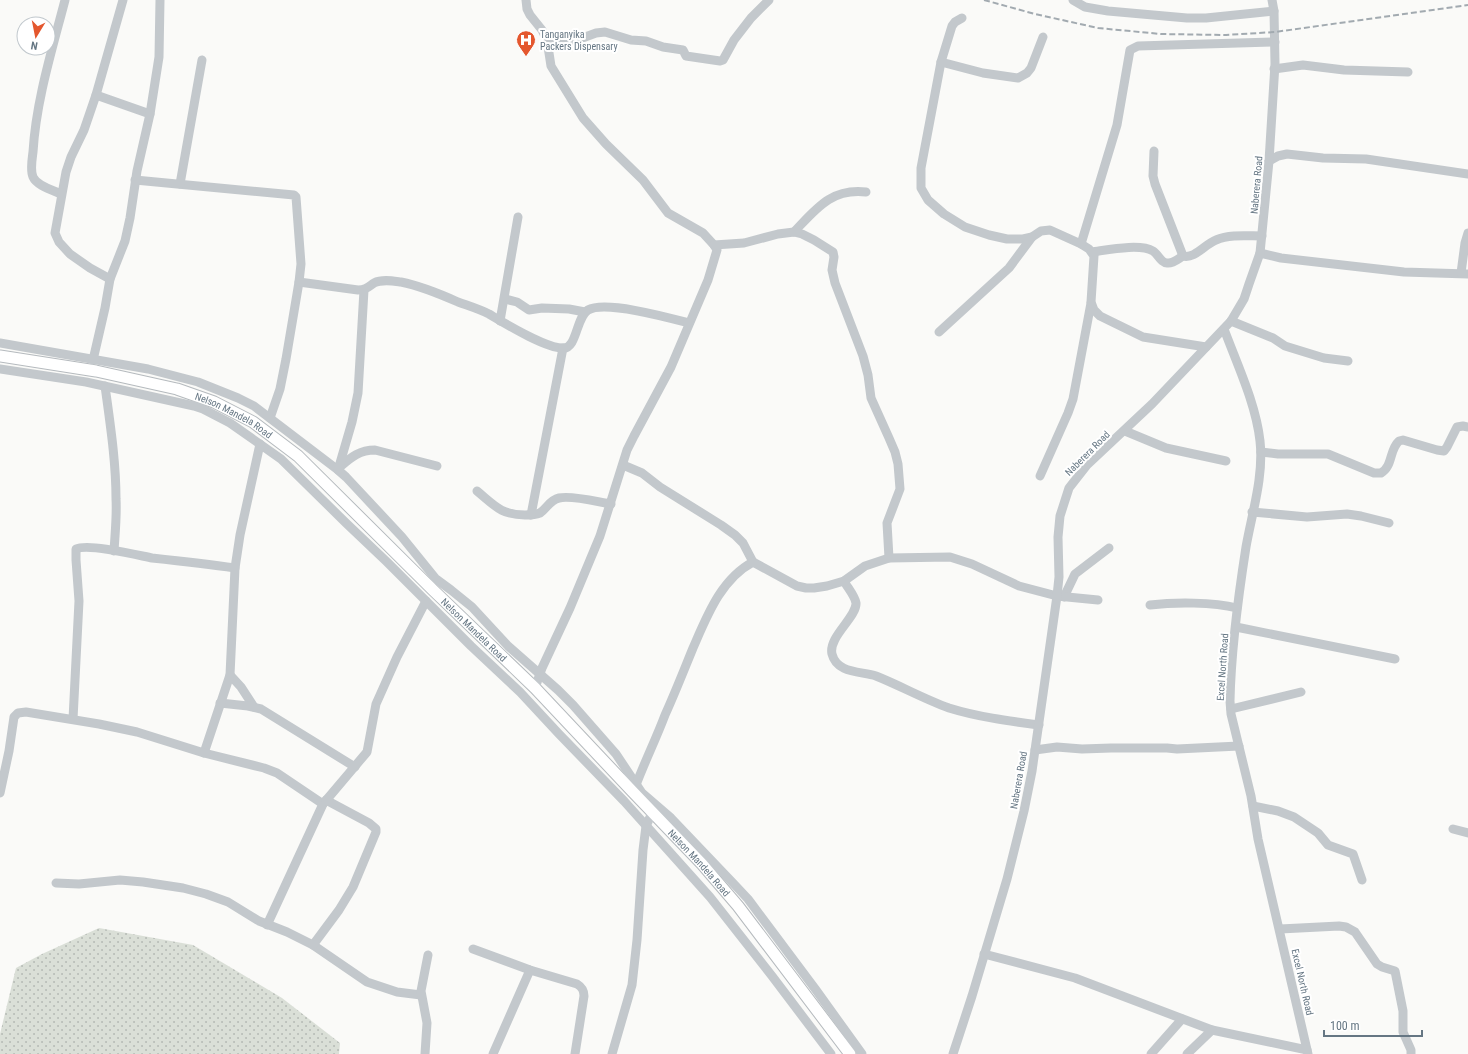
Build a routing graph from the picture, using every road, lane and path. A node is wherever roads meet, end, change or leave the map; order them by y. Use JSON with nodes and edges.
{"nodes":[{"id":1,"x":65,"y":0,"type":"edge"},
{"id":2,"x":123,"y":0,"type":"edge"},
{"id":3,"x":160,"y":0,"type":"edge"},
{"id":4,"x":526,"y":0,"type":"edge"},
{"id":5,"x":769,"y":0,"type":"edge"},
{"id":6,"x":1073,"y":0,"type":"edge"},
{"id":7,"x":1272,"y":0,"type":"edge"},
{"id":8,"x":1274,"y":11,"type":"junction"},
{"id":9,"x":962,"y":18,"type":"dead end"},
{"id":10,"x":1043,"y":37,"type":"dead end"},
{"id":11,"x":1275,"y":42,"type":"junction"},
{"id":12,"x":548,"y":44,"type":"junction"},
{"id":13,"x":202,"y":60,"type":"dead end"},
{"id":14,"x":941,"y":62,"type":"junction"},
{"id":15,"x":1274,"y":69,"type":"junction"},
{"id":16,"x":1408,"y":72,"type":"dead end"},
{"id":17,"x":96,"y":96,"type":"junction"},
{"id":18,"x":150,"y":114,"type":"junction"},
{"id":19,"x":1154,"y":151,"type":"dead end"},
{"id":20,"x":1269,"y":161,"type":"junction"},
{"id":21,"x":1468,"y":174,"type":"edge"},
{"id":22,"x":135,"y":180,"type":"junction"},
{"id":23,"x":180,"y":184,"type":"junction"},
{"id":24,"x":866,"y":192,"type":"dead end"},
{"id":25,"x":61,"y":194,"type":"junction"},
{"id":26,"x":518,"y":217,"type":"dead end"},
{"id":27,"x":794,"y":232,"type":"junction"},
{"id":28,"x":1468,"y":233,"type":"edge"},
{"id":29,"x":1262,"y":236,"type":"junction"},
{"id":30,"x":1032,"y":237,"type":"junction"},
{"id":31,"x":1081,"y":244,"type":"junction"},
{"id":32,"x":714,"y":245,"type":"junction"},
{"id":33,"x":1092,"y":252,"type":"junction"},
{"id":34,"x":1260,"y":253,"type":"junction"},
{"id":35,"x":1183,"y":256,"type":"junction"},
{"id":36,"x":1464,"y":274,"type":"edge"},
{"id":37,"x":110,"y":279,"type":"junction"},
{"id":38,"x":299,"y":282,"type":"junction"},
{"id":39,"x":364,"y":290,"type":"junction"},
{"id":40,"x":505,"y":299,"type":"junction"},
{"id":41,"x":1091,"y":302,"type":"junction"},
{"id":42,"x":585,"y":312,"type":"junction"},
{"id":43,"x":500,"y":321,"type":"junction"},
{"id":44,"x":1231,"y":321,"type":"junction"},
{"id":45,"x":689,"y":323,"type":"junction"},
{"id":46,"x":1224,"y":329,"type":"junction"},
{"id":47,"x":938,"y":332,"type":"dead end"},
{"id":48,"x":0,"y":343,"type":"edge"},
{"id":49,"x":1206,"y":347,"type":"junction"},
{"id":50,"x":563,"y":348,"type":"junction"},
{"id":51,"x":0,"y":356,"type":"edge"},
{"id":52,"x":93,"y":360,"type":"junction"},
{"id":53,"x":1348,"y":362,"type":"dead end"},
{"id":54,"x":0,"y":368,"type":"edge"},
{"id":55,"x":105,"y":386,"type":"junction"},
{"id":56,"x":270,"y":418,"type":"junction"},
{"id":57,"x":1468,"y":427,"type":"edge"},
{"id":58,"x":1125,"y":431,"type":"junction"},
{"id":59,"x":260,"y":444,"type":"junction"},
{"id":60,"x":1261,"y":452,"type":"junction"},
{"id":61,"x":1226,"y":461,"type":"dead end"},
{"id":62,"x":623,"y":465,"type":"junction"},
{"id":63,"x":437,"y":466,"type":"dead end"},
{"id":64,"x":339,"y":468,"type":"junction"},
{"id":65,"x":1040,"y":476,"type":"dead end"},
{"id":66,"x":477,"y":492,"type":"dead end"},
{"id":67,"x":611,"y":504,"type":"junction"},
{"id":68,"x":1252,"y":512,"type":"junction"},
{"id":69,"x":531,"y":515,"type":"junction"},
{"id":70,"x":1389,"y":523,"type":"dead end"},
{"id":71,"x":1109,"y":548,"type":"dead end"},
{"id":72,"x":114,"y":551,"type":"junction"},
{"id":73,"x":889,"y":558,"type":"junction"},
{"id":74,"x":753,"y":562,"type":"junction"},
{"id":75,"x":235,"y":568,"type":"junction"},
{"id":76,"x":844,"y":581,"type":"junction"},
{"id":77,"x":1061,"y":597,"type":"junction"},
{"id":78,"x":1098,"y":600,"type":"dead end"},
{"id":79,"x":426,"y":601,"type":"junction"},
{"id":80,"x":1150,"y":605,"type":"dead end"},
{"id":81,"x":1237,"y":608,"type":"junction"},
{"id":82,"x":1236,"y":627,"type":"junction"},
{"id":83,"x":1395,"y":659,"type":"dead end"},
{"id":84,"x":540,"y":673,"type":"junction"},
{"id":85,"x":230,"y":675,"type":"junction"},
{"id":86,"x":535,"y":688,"type":"junction"},
{"id":87,"x":1301,"y":692,"type":"dead end"},
{"id":88,"x":220,"y":703,"type":"junction"},
{"id":89,"x":254,"y":707,"type":"junction"},
{"id":90,"x":1231,"y":708,"type":"junction"},
{"id":91,"x":73,"y":719,"type":"junction"},
{"id":92,"x":1039,"y":725,"type":"junction"},
{"id":93,"x":1239,"y":746,"type":"junction"},
{"id":94,"x":1035,"y":750,"type":"junction"},
{"id":95,"x":204,"y":754,"type":"junction"},
{"id":96,"x":355,"y":767,"type":"junction"},
{"id":97,"x":636,"y":785,"type":"junction"},
{"id":98,"x":0,"y":793,"type":"edge"},
{"id":99,"x":325,"y":802,"type":"junction"},
{"id":100,"x":1253,"y":806,"type":"junction"},
{"id":101,"x":652,"y":813,"type":"junction"},
{"id":102,"x":646,"y":826,"type":"junction"},
{"id":103,"x":1453,"y":829,"type":"dead end"},
{"id":104,"x":1468,"y":833,"type":"edge"},
{"id":105,"x":1362,"y":880,"type":"dead end"},
{"id":106,"x":56,"y":883,"type":"dead end"},
{"id":107,"x":268,"y":925,"type":"junction"},
{"id":108,"x":1280,"y":929,"type":"junction"},
{"id":109,"x":313,"y":945,"type":"junction"},
{"id":110,"x":473,"y":949,"type":"dead end"},
{"id":111,"x":984,"y":954,"type":"junction"},
{"id":112,"x":428,"y":955,"type":"dead end"},
{"id":113,"x":530,"y":970,"type":"junction"},
{"id":114,"x":421,"y":995,"type":"junction"},
{"id":115,"x":1182,"y":1019,"type":"junction"},
{"id":116,"x":1212,"y":1030,"type":"junction"},
{"id":117,"x":1308,"y":1052,"type":"edge"},
{"id":118,"x":425,"y":1054,"type":"edge"},
{"id":119,"x":493,"y":1054,"type":"edge"},
{"id":120,"x":575,"y":1054,"type":"edge"},
{"id":121,"x":612,"y":1054,"type":"edge"},
{"id":122,"x":831,"y":1054,"type":"edge"},
{"id":123,"x":850,"y":1054,"type":"edge"},
{"id":124,"x":862,"y":1054,"type":"edge"},
{"id":125,"x":953,"y":1054,"type":"edge"},
{"id":126,"x":1151,"y":1054,"type":"edge"},
{"id":127,"x":1187,"y":1054,"type":"edge"},
{"id":128,"x":1411,"y":1054,"type":"edge"}],
"edges":[{"from":1,"to":25,"type":"street"},
{"from":2,"to":17,"type":"street"},
{"from":3,"to":18,"type":"street"},
{"from":4,"to":12,"type":"street"},
{"from":5,"to":12,"type":"street"},
{"from":6,"to":8,"type":"street"},
{"from":7,"to":8,"type":"street","name":"Naberera Road"},
{"from":8,"to":11,"type":"street","name":"Naberera Road"},
{"from":9,"to":14,"type":"street"},
{"from":10,"to":14,"type":"street"},
{"from":11,"to":15,"type":"street","name":"Naberera Road"},
{"from":11,"to":31,"type":"street"},
{"from":12,"to":32,"type":"street"},
{"from":13,"to":23,"type":"street"},
{"from":14,"to":30,"type":"street"},
{"from":15,"to":16,"type":"street"},
{"from":15,"to":20,"type":"street","name":"Naberera Road"},
{"from":17,"to":18,"type":"street"},
{"from":17,"to":25,"type":"street"},
{"from":18,"to":22,"type":"street"},
{"from":19,"to":35,"type":"street"},
{"from":20,"to":21,"type":"street"},
{"from":20,"to":29,"type":"street","name":"Naberera Road"},
{"from":22,"to":23,"type":"street"},
{"from":22,"to":37,"type":"street"},
{"from":23,"to":38,"type":"street"},
{"from":24,"to":27,"type":"street"},
{"from":25,"to":37,"type":"street"},
{"from":26,"to":40,"type":"street"},
{"from":27,"to":32,"type":"street"},
{"from":27,"to":73,"type":"street"},
{"from":28,"to":36,"type":"street"},
{"from":29,"to":34,"type":"street","name":"Naberera Road"},
{"from":29,"to":35,"type":"street"},
{"from":30,"to":31,"type":"street"},
{"from":30,"to":47,"type":"street"},
{"from":31,"to":33,"type":"street"},
{"from":32,"to":45,"type":"street"},
{"from":33,"to":35,"type":"street"},
{"from":33,"to":41,"type":"street"},
{"from":34,"to":36,"type":"street"},
{"from":34,"to":44,"type":"street","name":"Naberera Road"},
{"from":37,"to":52,"type":"street"},
{"from":38,"to":39,"type":"street"},
{"from":38,"to":56,"type":"street"},
{"from":39,"to":43,"type":"street"},
{"from":39,"to":64,"type":"street"},
{"from":40,"to":42,"type":"street"},
{"from":40,"to":43,"type":"street"},
{"from":41,"to":49,"type":"street"},
{"from":41,"to":65,"type":"street"},
{"from":42,"to":45,"type":"street"},
{"from":42,"to":50,"type":"street"},
{"from":43,"to":50,"type":"street"},
{"from":44,"to":46,"type":"street","name":"Naberera Road"},
{"from":44,"to":53,"type":"street"},
{"from":45,"to":62,"type":"street"},
{"from":46,"to":49,"type":"street","name":"Naberera Road"},
{"from":46,"to":60,"type":"street","name":"Excel North Road"},
{"from":48,"to":52,"type":"street"},
{"from":49,"to":58,"type":"street","name":"Naberera Road"},
{"from":50,"to":69,"type":"street"},
{"from":51,"to":86,"type":"main road","name":"Nelson Mandela Road"},
{"from":52,"to":56,"type":"street"},
{"from":54,"to":55,"type":"street"},
{"from":55,"to":59,"type":"street"},
{"from":55,"to":72,"type":"street"},
{"from":56,"to":64,"type":"street"},
{"from":57,"to":60,"type":"street"},
{"from":58,"to":61,"type":"street"},
{"from":58,"to":77,"type":"street","name":"Naberera Road"},
{"from":59,"to":75,"type":"street"},
{"from":59,"to":79,"type":"street"},
{"from":60,"to":68,"type":"street","name":"Excel North Road"},
{"from":62,"to":67,"type":"street"},
{"from":62,"to":74,"type":"street"},
{"from":63,"to":64,"type":"street"},
{"from":64,"to":84,"type":"street"},
{"from":66,"to":69,"type":"street"},
{"from":67,"to":69,"type":"street"},
{"from":67,"to":84,"type":"street"},
{"from":68,"to":70,"type":"street"},
{"from":68,"to":81,"type":"street","name":"Excel North Road"},
{"from":71,"to":77,"type":"street"},
{"from":72,"to":75,"type":"street"},
{"from":72,"to":91,"type":"street"},
{"from":73,"to":76,"type":"street"},
{"from":73,"to":77,"type":"street"},
{"from":74,"to":76,"type":"street"},
{"from":74,"to":97,"type":"street"},
{"from":75,"to":85,"type":"street"},
{"from":76,"to":92,"type":"street"},
{"from":77,"to":78,"type":"street"},
{"from":77,"to":92,"type":"street","name":"Naberera Road"},
{"from":79,"to":96,"type":"street"},
{"from":79,"to":102,"type":"street"},
{"from":80,"to":81,"type":"street"},
{"from":81,"to":82,"type":"street","name":"Excel North Road"},
{"from":82,"to":83,"type":"street"},
{"from":82,"to":90,"type":"street","name":"Excel North Road"},
{"from":84,"to":86,"type":"street"},
{"from":84,"to":97,"type":"street"},
{"from":85,"to":88,"type":"street"},
{"from":85,"to":89,"type":"street"},
{"from":86,"to":101,"type":"main road","name":"Nelson Mandela Road"},
{"from":87,"to":90,"type":"street"},
{"from":88,"to":89,"type":"street"},
{"from":88,"to":95,"type":"street"},
{"from":89,"to":96,"type":"street"},
{"from":90,"to":93,"type":"street","name":"Excel North Road"},
{"from":91,"to":95,"type":"street"},
{"from":91,"to":98,"type":"street"},
{"from":92,"to":94,"type":"street","name":"Naberera Road"},
{"from":93,"to":94,"type":"street"},
{"from":93,"to":100,"type":"street","name":"Excel North Road"},
{"from":94,"to":111,"type":"street","name":"Naberera Road"},
{"from":95,"to":99,"type":"street"},
{"from":96,"to":99,"type":"street"},
{"from":97,"to":124,"type":"street"},
{"from":99,"to":107,"type":"street"},
{"from":99,"to":109,"type":"street"},
{"from":100,"to":105,"type":"street"},
{"from":100,"to":108,"type":"street","name":"Excel North Road"},
{"from":101,"to":102,"type":"street"},
{"from":101,"to":123,"type":"main road","name":"Nelson Mandela Road"},
{"from":102,"to":121,"type":"street"},
{"from":102,"to":122,"type":"street"},
{"from":103,"to":104,"type":"street"},
{"from":106,"to":107,"type":"street"},
{"from":107,"to":109,"type":"street"},
{"from":108,"to":117,"type":"street","name":"Excel North Road"},
{"from":108,"to":128,"type":"street"},
{"from":109,"to":114,"type":"street"},
{"from":110,"to":113,"type":"street"},
{"from":111,"to":115,"type":"street"},
{"from":111,"to":125,"type":"street","name":"Naberera Road"},
{"from":112,"to":114,"type":"street"},
{"from":113,"to":119,"type":"street"},
{"from":113,"to":120,"type":"street"},
{"from":114,"to":118,"type":"street"},
{"from":115,"to":116,"type":"street"},
{"from":115,"to":126,"type":"street"},
{"from":116,"to":117,"type":"street"},
{"from":116,"to":127,"type":"street"}]}
